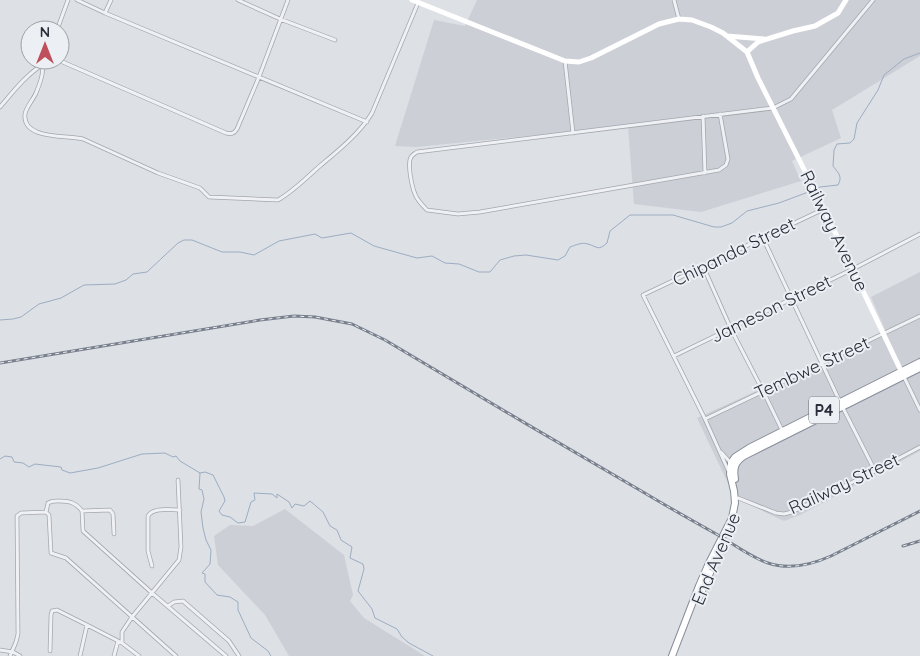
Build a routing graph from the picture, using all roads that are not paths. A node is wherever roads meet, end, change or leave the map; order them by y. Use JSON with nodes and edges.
{"nodes":[{"id":1,"x":68,"y":0,"type":"edge"},
{"id":2,"x":77,"y":0,"type":"edge"},
{"id":3,"x":111,"y":0,"type":"edge"},
{"id":4,"x":238,"y":0,"type":"edge"},
{"id":5,"x":288,"y":0,"type":"edge"},
{"id":6,"x":412,"y":0,"type":"edge"},
{"id":7,"x":674,"y":0,"type":"edge"},
{"id":8,"x":846,"y":0,"type":"edge"},
{"id":9,"x":873,"y":0,"type":"edge"},
{"id":10,"x":421,"y":2,"type":"edge"},
{"id":11,"x":105,"y":13,"type":"junction"},
{"id":12,"x":280,"y":19,"type":"junction"},
{"id":13,"x":679,"y":19,"type":"junction"},
{"id":14,"x":61,"y":20,"type":"edge"},
{"id":15,"x":727,"y":36,"type":"junction"},
{"id":16,"x":768,"y":39,"type":"junction"},
{"id":17,"x":335,"y":40,"type":"dead end"},
{"id":18,"x":747,"y":52,"type":"junction"},
{"id":19,"x":564,"y":61,"type":"junction"},
{"id":20,"x":70,"y":65,"type":"edge"},
{"id":21,"x":35,"y":70,"type":"edge"},
{"id":22,"x":42,"y":70,"type":"edge"},
{"id":23,"x":259,"y":77,"type":"junction"},
{"id":24,"x":0,"y":107,"type":"edge"},
{"id":25,"x":773,"y":108,"type":"junction"},
{"id":26,"x":720,"y":114,"type":"junction"},
{"id":27,"x":703,"y":116,"type":"junction"},
{"id":28,"x":367,"y":122,"type":"junction"},
{"id":29,"x":573,"y":133,"type":"junction"},
{"id":30,"x":705,"y":173,"type":"junction"},
{"id":31,"x":824,"y":209,"type":"junction"},
{"id":32,"x":920,"y":234,"type":"edge"},
{"id":33,"x":763,"y":238,"type":"junction"},
{"id":34,"x":703,"y":266,"type":"junction"},
{"id":35,"x":853,"y":270,"type":"junction"},
{"id":36,"x":644,"y":295,"type":"joint"},
{"id":37,"x":792,"y":299,"type":"junction"},
{"id":38,"x":920,"y":316,"type":"edge"},
{"id":39,"x":730,"y":329,"type":"junction"},
{"id":40,"x":884,"y":334,"type":"junction"},
{"id":41,"x":674,"y":356,"type":"junction"},
{"id":42,"x":920,"y":362,"type":"edge"},
{"id":43,"x":822,"y":363,"type":"junction"},
{"id":44,"x":920,"y":368,"type":"edge"},
{"id":45,"x":903,"y":374,"type":"junction"},
{"id":46,"x":764,"y":391,"type":"junction"},
{"id":47,"x":842,"y":404,"type":"junction"},
{"id":48,"x":920,"y":410,"type":"edge"},
{"id":49,"x":705,"y":419,"type":"junction"},
{"id":50,"x":783,"y":431,"type":"junction"},
{"id":51,"x":920,"y":447,"type":"edge"},
{"id":52,"x":718,"y":450,"type":"junction"},
{"id":53,"x":733,"y":463,"type":"junction"},
{"id":54,"x":875,"y":471,"type":"junction"},
{"id":55,"x":730,"y":474,"type":"junction"},
{"id":56,"x":178,"y":480,"type":"dead end"},
{"id":57,"x":738,"y":498,"type":"junction"},
{"id":58,"x":180,"y":510,"type":"junction"},
{"id":59,"x":82,"y":511,"type":"junction"},
{"id":60,"x":46,"y":512,"type":"junction"},
{"id":61,"x":114,"y":534,"type":"dead end"},
{"id":62,"x":152,"y":566,"type":"dead end"},
{"id":63,"x":152,"y":593,"type":"junction"},
{"id":64,"x":168,"y":606,"type":"junction"},
{"id":65,"x":132,"y":617,"type":"junction"},
{"id":66,"x":87,"y":625,"type":"junction"},
{"id":67,"x":120,"y":642,"type":"junction"},
{"id":68,"x":0,"y":650,"type":"edge"},
{"id":69,"x":50,"y":651,"type":"dead end"},
{"id":70,"x":11,"y":654,"type":"edge"},
{"id":71,"x":20,"y":656,"type":"edge"},
{"id":72,"x":80,"y":656,"type":"edge"},
{"id":73,"x":114,"y":656,"type":"edge"},
{"id":74,"x":139,"y":656,"type":"edge"},
{"id":75,"x":176,"y":656,"type":"edge"},
{"id":76,"x":226,"y":656,"type":"edge"},
{"id":77,"x":239,"y":656,"type":"edge"},
{"id":78,"x":674,"y":656,"type":"edge"}],
"edges":[{"from":1,"to":14,"type":"street"},
{"from":2,"to":11,"type":"street"},
{"from":3,"to":11,"type":"street"},
{"from":4,"to":12,"type":"street"},
{"from":5,"to":12,"type":"street"},
{"from":6,"to":10,"type":"main road"},
{"from":7,"to":13,"type":"street"},
{"from":8,"to":16,"type":"main road"},
{"from":9,"to":25,"type":"street"},
{"from":10,"to":19,"type":"main road"},
{"from":10,"to":28,"type":"street"},
{"from":11,"to":23,"type":"street"},
{"from":12,"to":17,"type":"street"},
{"from":12,"to":23,"type":"street"},
{"from":13,"to":15,"type":"main road"},
{"from":13,"to":19,"type":"main road"},
{"from":15,"to":16,"type":"main road"},
{"from":15,"to":18,"type":"main road"},
{"from":16,"to":18,"type":"main road"},
{"from":18,"to":25,"type":"main road","name":"Railway Avenue"},
{"from":19,"to":29,"type":"street"},
{"from":20,"to":23,"type":"street"},
{"from":21,"to":24,"type":"street"},
{"from":22,"to":28,"type":"street"},
{"from":23,"to":28,"type":"street"},
{"from":25,"to":26,"type":"street"},
{"from":25,"to":31,"type":"main road","name":"Railway Avenue"},
{"from":26,"to":27,"type":"street"},
{"from":26,"to":30,"type":"street"},
{"from":27,"to":29,"type":"street"},
{"from":27,"to":30,"type":"street"},
{"from":29,"to":30,"type":"street"},
{"from":31,"to":33,"type":"street","name":"Chipanda Street"},
{"from":31,"to":35,"type":"main road","name":"Railway Avenue"},
{"from":32,"to":35,"type":"street","name":"Jameson Street"},
{"from":33,"to":34,"type":"street","name":"Chipanda Street"},
{"from":33,"to":37,"type":"street"},
{"from":34,"to":36,"type":"street","name":"Chipanda Street"},
{"from":34,"to":39,"type":"street"},
{"from":35,"to":37,"type":"street","name":"Jameson Street"},
{"from":35,"to":40,"type":"main road","name":"Railway Avenue"},
{"from":36,"to":41,"type":"street","name":"End Avenue"},
{"from":37,"to":39,"type":"street","name":"Jameson Street"},
{"from":37,"to":43,"type":"street"},
{"from":38,"to":40,"type":"street","name":"Tembwe Street"},
{"from":39,"to":41,"type":"street","name":"Jameson Street"},
{"from":39,"to":46,"type":"street"},
{"from":40,"to":43,"type":"street","name":"Tembwe Street"},
{"from":40,"to":45,"type":"main road","name":"Railway Avenue"},
{"from":41,"to":49,"type":"street","name":"End Avenue"},
{"from":42,"to":45,"type":"highway","number":"P4"},
{"from":43,"to":46,"type":"street","name":"Tembwe Street"},
{"from":43,"to":47,"type":"street"},
{"from":44,"to":45,"type":"highway","number":"P4"},
{"from":45,"to":47,"type":"highway","number":"P4"},
{"from":45,"to":48,"type":"street","name":"Railway Avenue"},
{"from":46,"to":49,"type":"street","name":"Tembwe Street"},
{"from":46,"to":50,"type":"street"},
{"from":47,"to":50,"type":"highway","number":"P4"},
{"from":47,"to":53,"type":"highway","number":"P4"},
{"from":47,"to":54,"type":"street"},
{"from":49,"to":52,"type":"street","name":"End Avenue"},
{"from":50,"to":53,"type":"highway","number":"P4"},
{"from":51,"to":54,"type":"street","name":"Railway Street"},
{"from":52,"to":53,"type":"street","name":"End Avenue"},
{"from":52,"to":55,"type":"street","name":"End Avenue"},
{"from":53,"to":55,"type":"highway","name":"End Avenue"},
{"from":53,"to":57,"type":"highway","name":"End Avenue"},
{"from":54,"to":57,"type":"street","name":"Railway Street"},
{"from":55,"to":78,"type":"highway","name":"End Avenue"},
{"from":56,"to":58,"type":"street"},
{"from":57,"to":78,"type":"highway","name":"End Avenue"},
{"from":58,"to":62,"type":"street"},
{"from":58,"to":63,"type":"street"},
{"from":59,"to":60,"type":"street"},
{"from":59,"to":61,"type":"street"},
{"from":59,"to":63,"type":"street"},
{"from":60,"to":65,"type":"street"},
{"from":60,"to":70,"type":"street"},
{"from":63,"to":64,"type":"street"},
{"from":63,"to":65,"type":"street"},
{"from":64,"to":76,"type":"street"},
{"from":64,"to":77,"type":"street"},
{"from":65,"to":67,"type":"street"},
{"from":65,"to":75,"type":"street"},
{"from":66,"to":67,"type":"street"},
{"from":66,"to":69,"type":"street"},
{"from":66,"to":72,"type":"street"},
{"from":67,"to":73,"type":"street"},
{"from":67,"to":74,"type":"street"},
{"from":68,"to":70,"type":"street"},
{"from":70,"to":71,"type":"street"}]}
